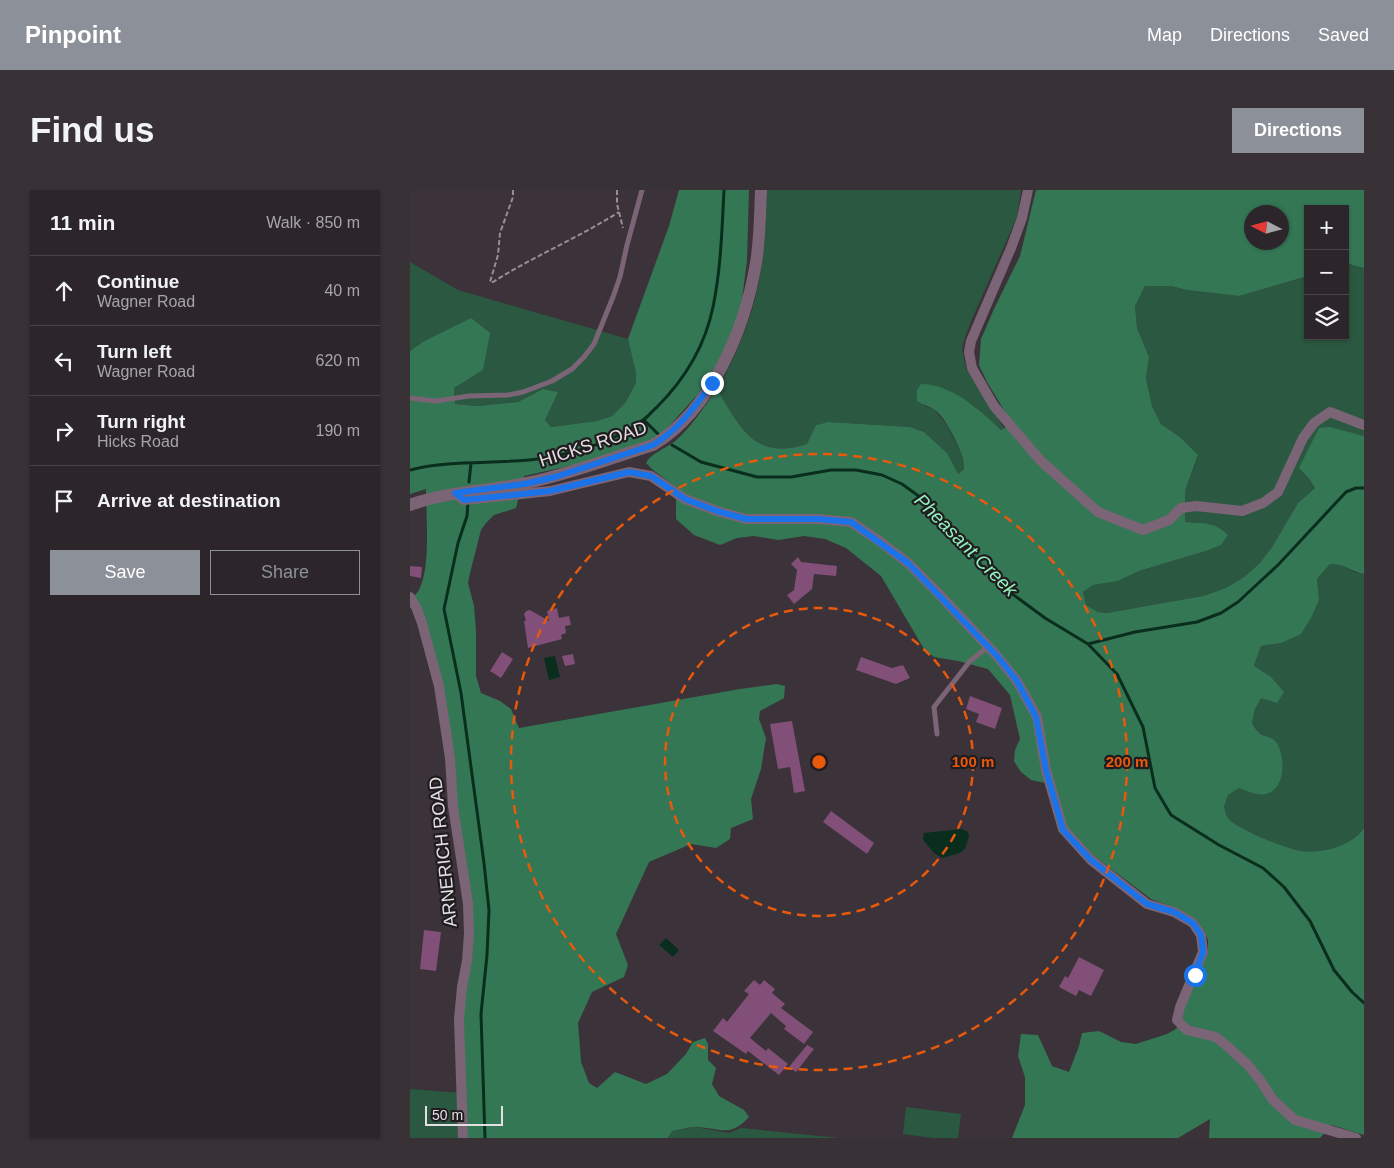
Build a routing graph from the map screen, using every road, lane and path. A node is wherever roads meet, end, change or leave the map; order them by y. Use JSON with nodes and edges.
{"nodes":[{"id":1,"x":513,"y":190,"type":"edge"},
{"id":2,"x":617,"y":190,"type":"edge"},
{"id":3,"x":642,"y":190,"type":"edge"},
{"id":4,"x":761,"y":190,"type":"edge"},
{"id":5,"x":1028,"y":190,"type":"edge"},
{"id":6,"x":619,"y":212,"type":"junction"},
{"id":7,"x":627,"y":245,"type":"junction"},
{"id":8,"x":410,"y":398,"type":"edge"},
{"id":9,"x":1364,"y":425,"type":"edge"},
{"id":10,"x":455,"y":493,"type":"junction"},
{"id":11,"x":410,"y":505,"type":"edge"},
{"id":12,"x":410,"y":598,"type":"edge"},
{"id":13,"x":988,"y":647,"type":"junction"},
{"id":14,"x":937,"y":734,"type":"dead end"},
{"id":15,"x":463,"y":1138,"type":"edge"},
{"id":16,"x":1356,"y":1138,"type":"edge"}],
"edges":[{"from":1,"to":6,"type":"path"},
{"from":2,"to":6,"type":"path"},
{"from":3,"to":7,"type":"lane"},
{"from":4,"to":10,"type":"street","name":"HICKS ROAD"},
{"from":5,"to":9,"type":"street"},
{"from":6,"to":7,"type":"path"},
{"from":7,"to":8,"type":"lane"},
{"from":10,"to":11,"type":"street","name":"HICKS ROAD"},
{"from":10,"to":13,"type":"street"},
{"from":12,"to":15,"type":"street","name":"ARNERICH ROAD"},
{"from":13,"to":14,"type":"lane"},
{"from":13,"to":16,"type":"street"}]}
